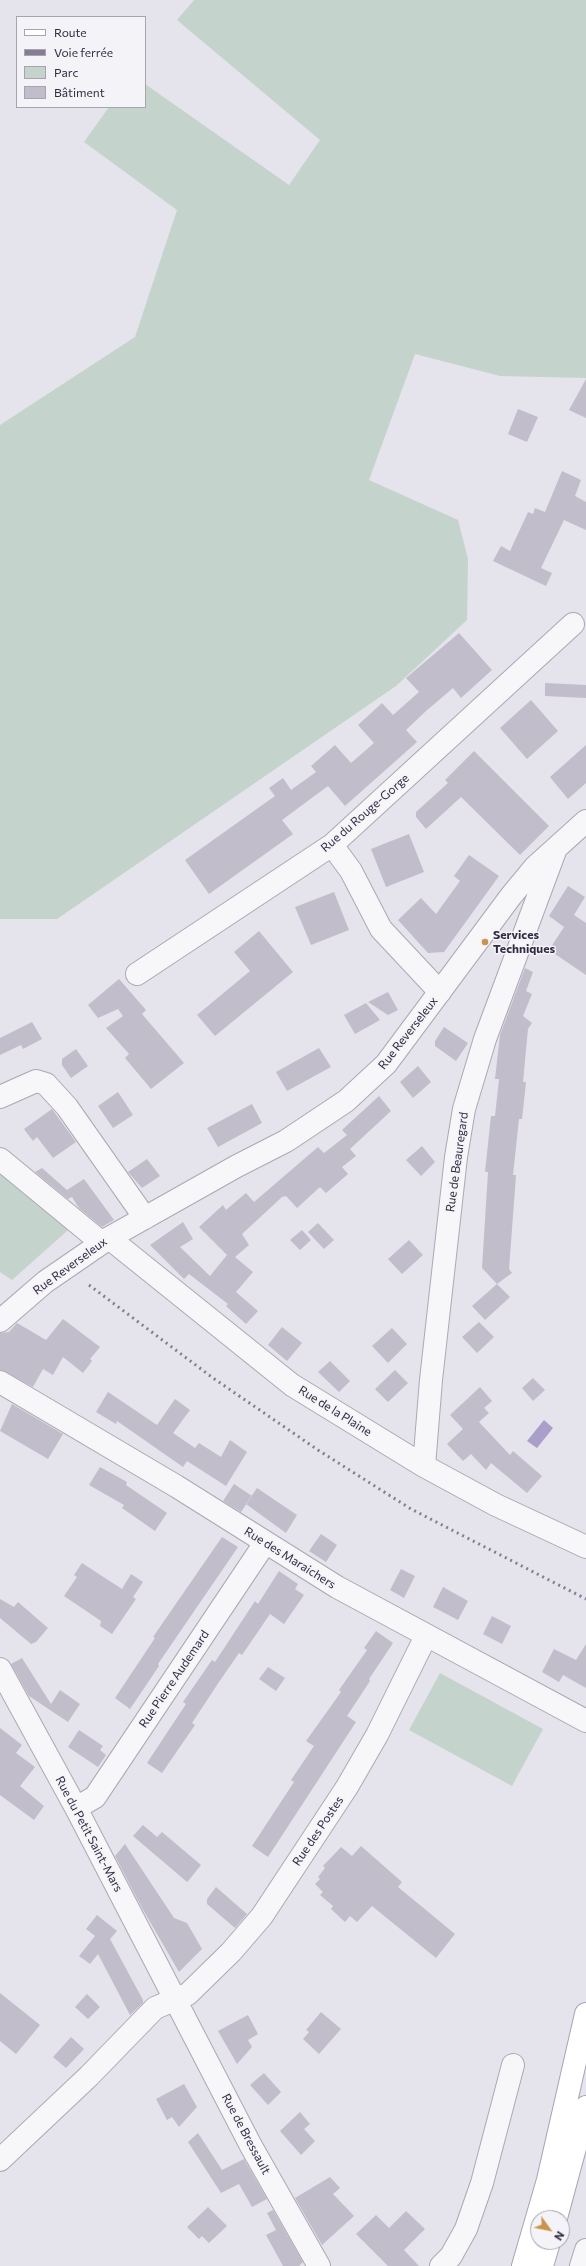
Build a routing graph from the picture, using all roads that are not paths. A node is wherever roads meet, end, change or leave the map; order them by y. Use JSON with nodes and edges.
{"nodes":[{"id":1,"x":573,"y":624,"type":"dead end"},
{"id":2,"x":586,"y":821,"type":"edge"},
{"id":3,"x":332,"y":845,"type":"junction"},
{"id":4,"x":556,"y":848,"type":"junction"},
{"id":5,"x":494,"y":919,"type":"junction"},
{"id":6,"x":523,"y":934,"type":"junction"},
{"id":7,"x":136,"y":974,"type":"dead end"},
{"id":8,"x":440,"y":992,"type":"junction"},
{"id":9,"x":0,"y":1097,"type":"edge"},
{"id":10,"x":0,"y":1159,"type":"edge"},
{"id":11,"x":145,"y":1218,"type":"junction"},
{"id":12,"x":105,"y":1241,"type":"junction"},
{"id":13,"x":0,"y":1321,"type":"edge"},
{"id":14,"x":0,"y":1382,"type":"edge"},
{"id":15,"x":424,"y":1466,"type":"junction"},
{"id":16,"x":265,"y":1543,"type":"junction"},
{"id":17,"x":586,"y":1547,"type":"edge"},
{"id":18,"x":426,"y":1636,"type":"junction"},
{"id":19,"x":0,"y":1669,"type":"edge"},
{"id":20,"x":586,"y":1721,"type":"edge"},
{"id":21,"x":76,"y":1808,"type":"junction"},
{"id":22,"x":176,"y":2000,"type":"junction"},
{"id":23,"x":586,"y":2014,"type":"edge"},
{"id":24,"x":513,"y":2065,"type":"dead end"},
{"id":25,"x":586,"y":2108,"type":"edge"},
{"id":26,"x":0,"y":2160,"type":"edge"},
{"id":27,"x":558,"y":2210,"type":"edge"},
{"id":28,"x":547,"y":2250,"type":"edge"},
{"id":29,"x":586,"y":2250,"type":"edge"},
{"id":30,"x":319,"y":2266,"type":"edge"},
{"id":31,"x":441,"y":2266,"type":"edge"},
{"id":32,"x":523,"y":2266,"type":"edge"},
{"id":33,"x":542,"y":2266,"type":"edge"},
{"id":34,"x":581,"y":2266,"type":"edge"}],
"edges":[{"from":1,"to":3,"type":"street","name":"Rue du Rouge-Gorge"},
{"from":2,"to":4,"type":"street","name":"Rue Reverseleux"},
{"from":3,"to":7,"type":"street","name":"Rue du Rouge-Gorge"},
{"from":3,"to":8,"type":"street"},
{"from":4,"to":5,"type":"street","name":"Rue Reverseleux"},
{"from":4,"to":6,"type":"street","name":"Rue de Beauregard"},
{"from":5,"to":6,"type":"street"},
{"from":5,"to":8,"type":"street","name":"Rue Reverseleux"},
{"from":6,"to":15,"type":"street","name":"Rue de Beauregard"},
{"from":8,"to":11,"type":"street","name":"Rue Reverseleux"},
{"from":9,"to":11,"type":"street"},
{"from":10,"to":12,"type":"street","name":"Rue de la Plaine"},
{"from":11,"to":12,"type":"street","name":"Rue Reverseleux"},
{"from":12,"to":13,"type":"street","name":"Rue Reverseleux"},
{"from":12,"to":15,"type":"street","name":"Rue de la Plaine"},
{"from":14,"to":16,"type":"street","name":"Rue des Maraichers"},
{"from":15,"to":17,"type":"street","name":"Rue de la Plaine"},
{"from":16,"to":18,"type":"street","name":"Rue des Maraichers"},
{"from":16,"to":21,"type":"street","name":"Rue Pierre Audemard"},
{"from":18,"to":20,"type":"street","name":"Rue des Maraichers"},
{"from":18,"to":22,"type":"street","name":"Rue des Postes"},
{"from":19,"to":21,"type":"street","name":"Rue du Petit Saint-Mars"},
{"from":21,"to":22,"type":"street","name":"Rue du Petit Saint-Mars"},
{"from":22,"to":26,"type":"street","name":"Rue des Postes"},
{"from":22,"to":30,"type":"street","name":"Rue de Bressault"},
{"from":23,"to":32,"type":"main road"},
{"from":24,"to":31,"type":"street"},
{"from":25,"to":27,"type":"main road"},
{"from":28,"to":33,"type":"main road"},
{"from":29,"to":34,"type":"street"}]}
